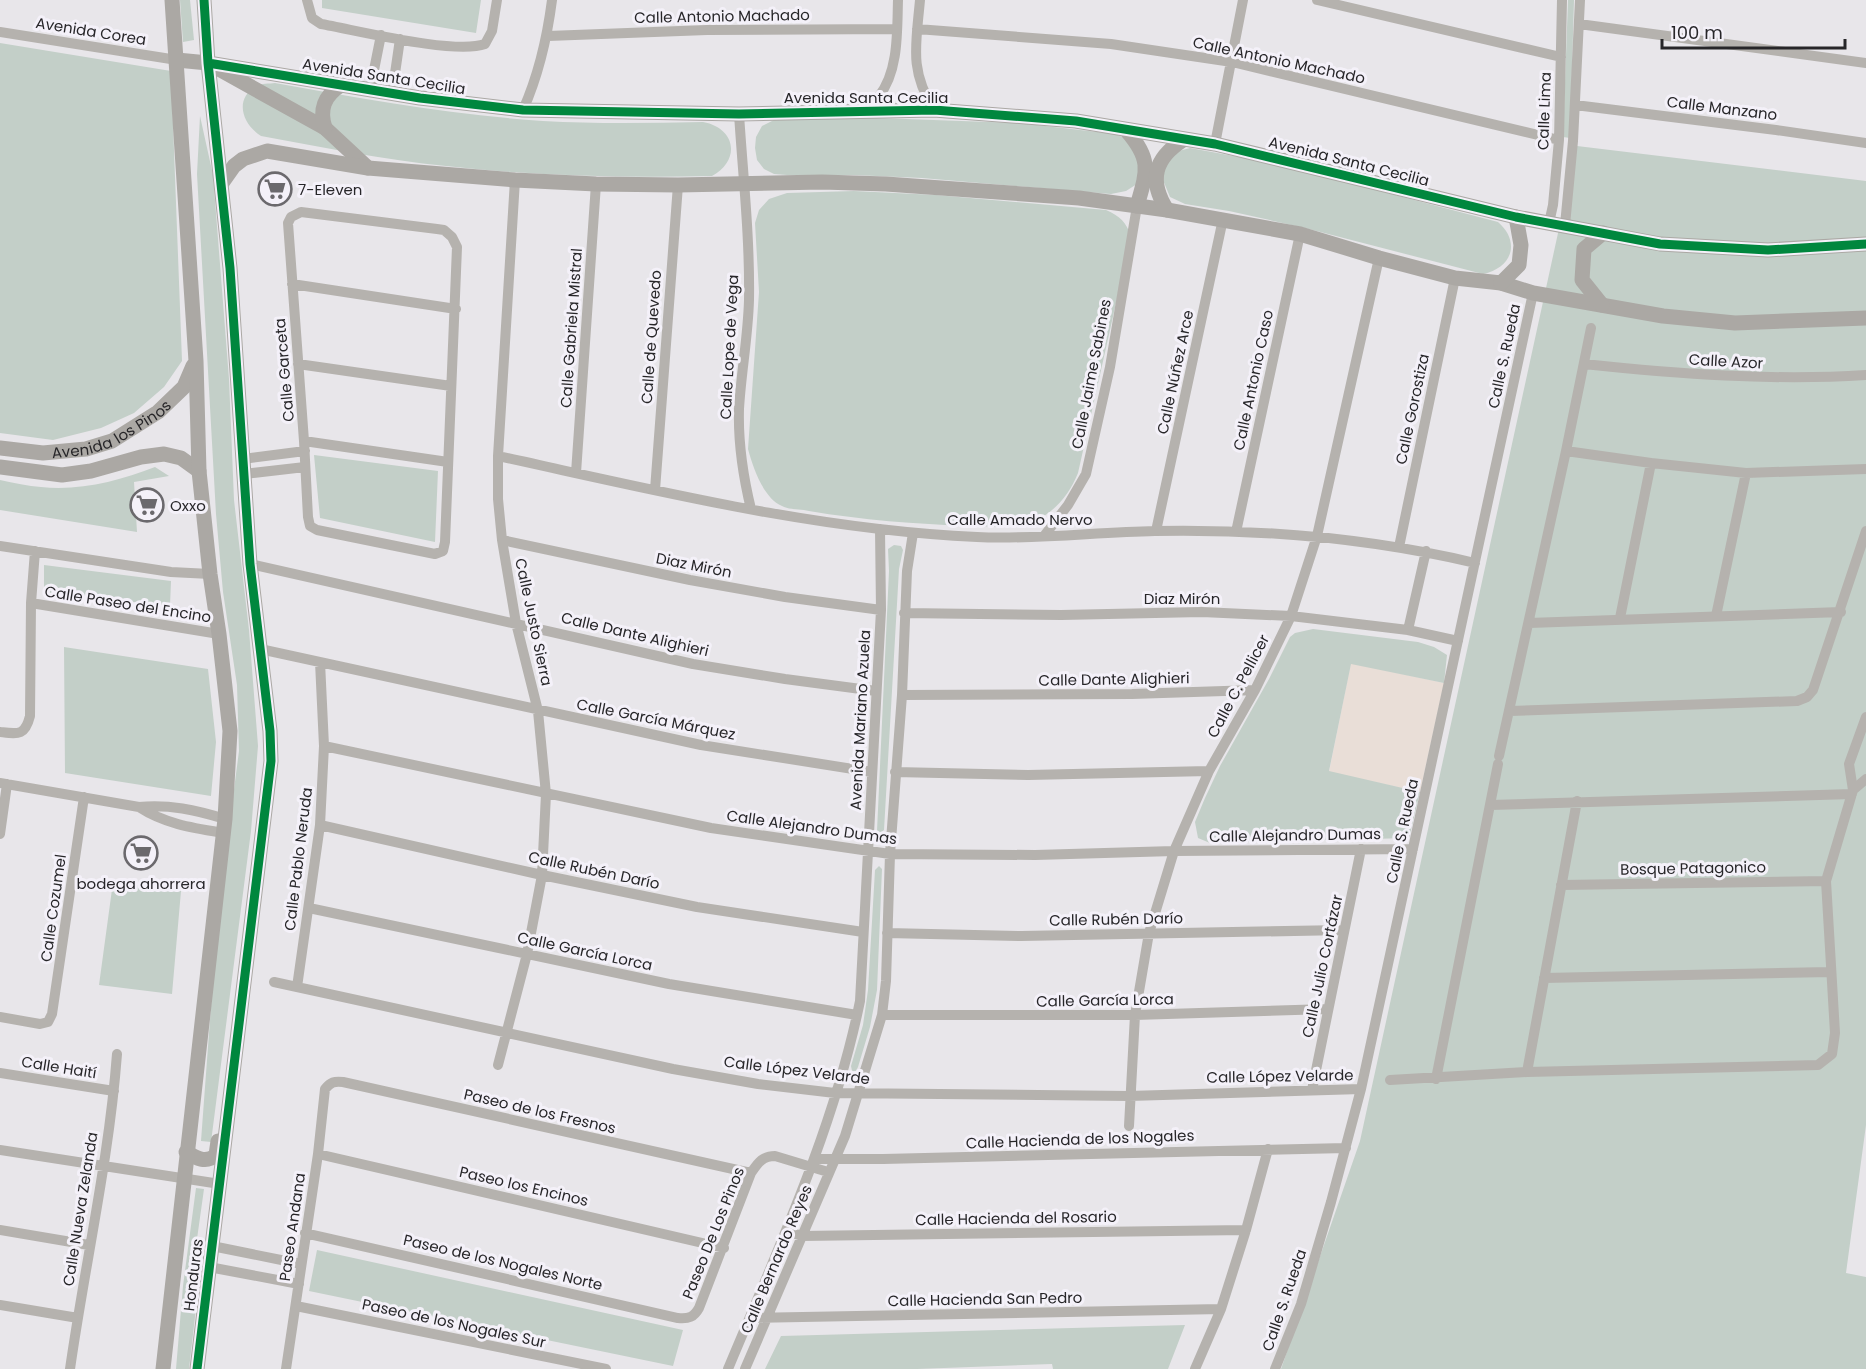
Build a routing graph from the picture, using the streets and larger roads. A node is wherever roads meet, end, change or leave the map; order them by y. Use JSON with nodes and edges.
{"nodes":[{"id":1,"x":172,"y":0,"type":"edge"},
{"id":2,"x":204,"y":0,"type":"edge"},
{"id":3,"x":307,"y":0,"type":"edge"},
{"id":4,"x":497,"y":0,"type":"edge"},
{"id":5,"x":552,"y":0,"type":"edge"},
{"id":6,"x":898,"y":0,"type":"edge"},
{"id":7,"x":920,"y":0,"type":"edge"},
{"id":8,"x":1243,"y":0,"type":"edge"},
{"id":9,"x":1317,"y":0,"type":"edge"},
{"id":10,"x":1562,"y":0,"type":"edge"},
{"id":11,"x":1580,"y":0,"type":"edge"},
{"id":12,"x":1579,"y":24,"type":"junction"},
{"id":13,"x":897,"y":29,"type":"junction"},
{"id":14,"x":917,"y":29,"type":"junction"},
{"id":15,"x":0,"y":32,"type":"edge"},
{"id":16,"x":381,"y":35,"type":"junction"},
{"id":17,"x":548,"y":36,"type":"junction"},
{"id":18,"x":400,"y":39,"type":"junction"},
{"id":19,"x":1561,"y":57,"type":"junction"},
{"id":20,"x":177,"y":60,"type":"junction"},
{"id":21,"x":1232,"y":62,"type":"junction"},
{"id":22,"x":208,"y":63,"type":"junction"},
{"id":23,"x":1866,"y":63,"type":"edge"},
{"id":24,"x":341,"y":85,"type":"junction"},
{"id":25,"x":370,"y":90,"type":"junction"},
{"id":26,"x":392,"y":94,"type":"junction"},
{"id":27,"x":1575,"y":105,"type":"junction"},
{"id":28,"x":523,"y":110,"type":"junction"},
{"id":29,"x":861,"y":110,"type":"junction"},
{"id":30,"x":933,"y":110,"type":"junction"},
{"id":31,"x":738,"y":114,"type":"junction"},
{"id":32,"x":325,"y":128,"type":"junction"},
{"id":33,"x":1127,"y":130,"type":"junction"},
{"id":34,"x":1183,"y":140,"type":"junction"},
{"id":35,"x":1559,"y":140,"type":"junction"},
{"id":36,"x":1866,"y":143,"type":"edge"},
{"id":37,"x":1215,"y":144,"type":"junction"},
{"id":38,"x":368,"y":168,"type":"junction"},
{"id":39,"x":515,"y":180,"type":"junction"},
{"id":40,"x":222,"y":183,"type":"junction"},
{"id":41,"x":596,"y":184,"type":"junction"},
{"id":42,"x":743,"y":184,"type":"junction"},
{"id":43,"x":678,"y":185,"type":"junction"},
{"id":44,"x":1137,"y":206,"type":"junction"},
{"id":45,"x":1167,"y":210,"type":"junction"},
{"id":46,"x":1516,"y":217,"type":"junction"},
{"id":47,"x":1223,"y":219,"type":"junction"},
{"id":48,"x":1548,"y":222,"type":"junction"},
{"id":49,"x":1565,"y":225,"type":"junction"},
{"id":50,"x":1603,"y":233,"type":"junction"},
{"id":51,"x":1300,"y":234,"type":"junction"},
{"id":52,"x":1866,"y":244,"type":"edge"},
{"id":53,"x":1378,"y":258,"type":"junction"},
{"id":54,"x":1455,"y":278,"type":"junction"},
{"id":55,"x":1501,"y":283,"type":"junction"},
{"id":56,"x":292,"y":284,"type":"junction"},
{"id":57,"x":1533,"y":293,"type":"junction"},
{"id":58,"x":1602,"y":305,"type":"junction"},
{"id":59,"x":456,"y":309,"type":"junction"},
{"id":60,"x":1866,"y":318,"type":"edge"},
{"id":61,"x":1591,"y":328,"type":"dead end"},
{"id":62,"x":196,"y":361,"type":"junction"},
{"id":63,"x":298,"y":364,"type":"junction"},
{"id":64,"x":1584,"y":364,"type":"junction"},
{"id":65,"x":1866,"y":375,"type":"edge"},
{"id":66,"x":451,"y":386,"type":"junction"},
{"id":67,"x":305,"y":446,"type":"junction"},
{"id":68,"x":0,"y":448,"type":"edge"},
{"id":69,"x":86,"y":449,"type":"junction"},
{"id":70,"x":1566,"y":451,"type":"junction"},
{"id":71,"x":498,"y":456,"type":"junction"},
{"id":72,"x":243,"y":459,"type":"junction"},
{"id":73,"x":448,"y":462,"type":"junction"},
{"id":74,"x":1651,"y":463,"type":"junction"},
{"id":75,"x":0,"y":467,"type":"edge"},
{"id":76,"x":305,"y":467,"type":"junction"},
{"id":77,"x":1866,"y":470,"type":"edge"},
{"id":78,"x":91,"y":471,"type":"junction"},
{"id":79,"x":199,"y":471,"type":"junction"},
{"id":80,"x":1746,"y":472,"type":"junction"},
{"id":81,"x":576,"y":473,"type":"junction"},
{"id":82,"x":244,"y":474,"type":"junction"},
{"id":83,"x":655,"y":490,"type":"junction"},
{"id":84,"x":751,"y":509,"type":"junction"},
{"id":85,"x":880,"y":529,"type":"junction"},
{"id":86,"x":1156,"y":531,"type":"junction"},
{"id":87,"x":1236,"y":532,"type":"junction"},
{"id":88,"x":913,"y":533,"type":"junction"},
{"id":89,"x":1044,"y":536,"type":"junction"},
{"id":90,"x":1317,"y":536,"type":"junction"},
{"id":91,"x":1865,"y":537,"type":"edge"},
{"id":92,"x":502,"y":540,"type":"junction"},
{"id":93,"x":0,"y":546,"type":"edge"},
{"id":94,"x":1399,"y":547,"type":"junction"},
{"id":95,"x":34,"y":551,"type":"junction"},
{"id":96,"x":1425,"y":551,"type":"junction"},
{"id":97,"x":1475,"y":563,"type":"junction"},
{"id":98,"x":1861,"y":563,"type":"edge"},
{"id":99,"x":250,"y":564,"type":"junction"},
{"id":100,"x":210,"y":574,"type":"junction"},
{"id":101,"x":31,"y":603,"type":"junction"},
{"id":102,"x":881,"y":610,"type":"junction"},
{"id":103,"x":1840,"y":612,"type":"junction"},
{"id":104,"x":904,"y":613,"type":"junction"},
{"id":105,"x":1291,"y":616,"type":"junction"},
{"id":106,"x":1716,"y":616,"type":"junction"},
{"id":107,"x":1620,"y":618,"type":"junction"},
{"id":108,"x":516,"y":623,"type":"junction"},
{"id":109,"x":1529,"y":623,"type":"junction"},
{"id":110,"x":1408,"y":630,"type":"junction"},
{"id":111,"x":219,"y":634,"type":"junction"},
{"id":112,"x":1458,"y":641,"type":"junction"},
{"id":113,"x":260,"y":649,"type":"junction"},
{"id":114,"x":320,"y":662,"type":"junction"},
{"id":115,"x":1255,"y":690,"type":"junction"},
{"id":116,"x":876,"y":691,"type":"junction"},
{"id":117,"x":902,"y":695,"type":"junction"},
{"id":118,"x":538,"y":711,"type":"junction"},
{"id":119,"x":1510,"y":711,"type":"junction"},
{"id":120,"x":1866,"y":717,"type":"edge"},
{"id":121,"x":0,"y":732,"type":"edge"},
{"id":122,"x":324,"y":746,"type":"junction"},
{"id":123,"x":1209,"y":771,"type":"junction"},
{"id":124,"x":872,"y":772,"type":"junction"},
{"id":125,"x":895,"y":772,"type":"junction"},
{"id":126,"x":1866,"y":779,"type":"edge"},
{"id":127,"x":3,"y":784,"type":"edge"},
{"id":128,"x":1853,"y":792,"type":"junction"},
{"id":129,"x":546,"y":794,"type":"junction"},
{"id":130,"x":84,"y":797,"type":"junction"},
{"id":131,"x":1577,"y":801,"type":"junction"},
{"id":132,"x":1490,"y":805,"type":"junction"},
{"id":133,"x":139,"y":807,"type":"junction"},
{"id":134,"x":320,"y":825,"type":"junction"},
{"id":135,"x":225,"y":826,"type":"junction"},
{"id":136,"x":0,"y":834,"type":"edge"},
{"id":137,"x":1361,"y":849,"type":"junction"},
{"id":138,"x":1413,"y":849,"type":"junction"},
{"id":139,"x":1174,"y":851,"type":"junction"},
{"id":140,"x":867,"y":852,"type":"junction"},
{"id":141,"x":890,"y":854,"type":"junction"},
{"id":142,"x":542,"y":875,"type":"junction"},
{"id":143,"x":1826,"y":881,"type":"junction"},
{"id":144,"x":1561,"y":885,"type":"junction"},
{"id":145,"x":309,"y":908,"type":"junction"},
{"id":146,"x":1344,"y":930,"type":"junction"},
{"id":147,"x":863,"y":932,"type":"junction"},
{"id":148,"x":887,"y":933,"type":"junction"},
{"id":149,"x":1149,"y":933,"type":"junction"},
{"id":150,"x":527,"y":954,"type":"junction"},
{"id":151,"x":1830,"y":972,"type":"junction"},
{"id":152,"x":1544,"y":978,"type":"junction"},
{"id":153,"x":274,"y":982,"type":"dead end"},
{"id":154,"x":297,"y":987,"type":"junction"},
{"id":155,"x":1328,"y":1009,"type":"junction"},
{"id":156,"x":858,"y":1015,"type":"junction"},
{"id":157,"x":1135,"y":1015,"type":"junction"},
{"id":158,"x":882,"y":1016,"type":"junction"},
{"id":159,"x":0,"y":1017,"type":"edge"},
{"id":160,"x":506,"y":1031,"type":"junction"},
{"id":161,"x":117,"y":1054,"type":"dead end"},
{"id":162,"x":498,"y":1065,"type":"dead end"},
{"id":163,"x":233,"y":1070,"type":"junction"},
{"id":164,"x":1527,"y":1072,"type":"junction"},
{"id":165,"x":0,"y":1073,"type":"edge"},
{"id":166,"x":1436,"y":1079,"type":"junction"},
{"id":167,"x":1390,"y":1080,"type":"dead end"},
{"id":168,"x":325,"y":1089,"type":"joint"},
{"id":169,"x":1361,"y":1089,"type":"junction"},
{"id":170,"x":1312,"y":1090,"type":"junction"},
{"id":171,"x":114,"y":1091,"type":"junction"},
{"id":172,"x":835,"y":1093,"type":"junction"},
{"id":173,"x":857,"y":1095,"type":"junction"},
{"id":174,"x":1130,"y":1095,"type":"junction"},
{"id":175,"x":1129,"y":1126,"type":"dead end"},
{"id":176,"x":1346,"y":1148,"type":"junction"},
{"id":177,"x":1268,"y":1149,"type":"junction"},
{"id":178,"x":0,"y":1150,"type":"edge"},
{"id":179,"x":186,"y":1152,"type":"junction"},
{"id":180,"x":318,"y":1154,"type":"junction"},
{"id":181,"x":834,"y":1160,"type":"junction"},
{"id":182,"x":814,"y":1163,"type":"junction"},
{"id":183,"x":103,"y":1167,"type":"junction"},
{"id":184,"x":828,"y":1172,"type":"junction"},
{"id":185,"x":751,"y":1173,"type":"junction"},
{"id":186,"x":183,"y":1179,"type":"junction"},
{"id":187,"x":220,"y":1184,"type":"junction"},
{"id":188,"x":0,"y":1230,"type":"edge"},
{"id":189,"x":1246,"y":1230,"type":"junction"},
{"id":190,"x":786,"y":1231,"type":"junction"},
{"id":191,"x":306,"y":1233,"type":"junction"},
{"id":192,"x":802,"y":1236,"type":"junction"},
{"id":193,"x":89,"y":1245,"type":"junction"},
{"id":194,"x":212,"y":1246,"type":"junction"},
{"id":195,"x":724,"y":1248,"type":"junction"},
{"id":196,"x":301,"y":1264,"type":"junction"},
{"id":197,"x":209,"y":1267,"type":"junction"},
{"id":198,"x":299,"y":1284,"type":"junction"},
{"id":199,"x":0,"y":1305,"type":"edge"},
{"id":200,"x":296,"y":1306,"type":"junction"},
{"id":201,"x":1221,"y":1309,"type":"junction"},
{"id":202,"x":693,"y":1317,"type":"joint"},
{"id":203,"x":78,"y":1318,"type":"junction"},
{"id":204,"x":750,"y":1318,"type":"junction"},
{"id":205,"x":768,"y":1318,"type":"junction"},
{"id":206,"x":70,"y":1369,"type":"edge"},
{"id":207,"x":163,"y":1369,"type":"edge"},
{"id":208,"x":197,"y":1369,"type":"edge"},
{"id":209,"x":286,"y":1369,"type":"edge"},
{"id":210,"x":606,"y":1369,"type":"edge"},
{"id":211,"x":728,"y":1369,"type":"edge"},
{"id":212,"x":745,"y":1369,"type":"edge"},
{"id":213,"x":1195,"y":1369,"type":"edge"},
{"id":214,"x":1275,"y":1369,"type":"edge"}],
"edges":[{"from":1,"to":20,"type":"street","name":"Honduras"},
{"from":2,"to":22,"type":"street"},
{"from":3,"to":16,"type":"street"},
{"from":4,"to":18,"type":"street"},
{"from":5,"to":17,"type":"street"},
{"from":6,"to":13,"type":"street"},
{"from":7,"to":14,"type":"street"},
{"from":8,"to":21,"type":"street"},
{"from":9,"to":19,"type":"street"},
{"from":10,"to":19,"type":"street","name":"Calle Lima"},
{"from":11,"to":12,"type":"street","name":"Calle Lima"},
{"from":12,"to":23,"type":"street"},
{"from":12,"to":27,"type":"street","name":"Calle Lima"},
{"from":13,"to":17,"type":"street","name":"Calle Antonio Machado"},
{"from":13,"to":29,"type":"street"},
{"from":14,"to":21,"type":"street","name":"Calle Antonio Machado"},
{"from":14,"to":30,"type":"street"},
{"from":15,"to":20,"type":"street","name":"Avenida Corea"},
{"from":16,"to":18,"type":"street"},
{"from":16,"to":25,"type":"street"},
{"from":17,"to":28,"type":"street"},
{"from":18,"to":26,"type":"street"},
{"from":19,"to":35,"type":"street","name":"Calle Lima"},
{"from":20,"to":22,"type":"street","name":"Avenida Santa Cecilia"},
{"from":20,"to":62,"type":"street","name":"Honduras"},
{"from":21,"to":35,"type":"street","name":"Calle Antonio Machado"},
{"from":21,"to":37,"type":"street"},
{"from":22,"to":24,"type":"street","name":"Avenida Santa Cecilia"},
{"from":22,"to":32,"type":"street"},
{"from":22,"to":40,"type":"street"},
{"from":24,"to":25,"type":"street","name":"Avenida Santa Cecilia"},
{"from":24,"to":32,"type":"street"},
{"from":25,"to":26,"type":"street","name":"Avenida Santa Cecilia"},
{"from":26,"to":28,"type":"street","name":"Avenida Santa Cecilia"},
{"from":27,"to":36,"type":"street","name":"Calle Manzano"},
{"from":27,"to":49,"type":"street","name":"Calle Lima"},
{"from":28,"to":31,"type":"street","name":"Avenida Santa Cecilia"},
{"from":29,"to":30,"type":"street","name":"Avenida Santa Cecilia"},
{"from":29,"to":31,"type":"street","name":"Avenida Santa Cecilia"},
{"from":30,"to":33,"type":"street","name":"Avenida Santa Cecilia"},
{"from":31,"to":42,"type":"street","name":"Calle Lope de Vega"},
{"from":32,"to":38,"type":"street"},
{"from":33,"to":34,"type":"street","name":"Avenida Santa Cecilia"},
{"from":33,"to":44,"type":"street"},
{"from":34,"to":37,"type":"street","name":"Avenida Santa Cecilia"},
{"from":34,"to":45,"type":"street"},
{"from":35,"to":48,"type":"street","name":"Calle Lima"},
{"from":37,"to":46,"type":"street","name":"Avenida Santa Cecilia"},
{"from":38,"to":39,"type":"street"},
{"from":38,"to":40,"type":"street"},
{"from":39,"to":41,"type":"street"},
{"from":39,"to":71,"type":"street","name":"Calle Justo Sierra"},
{"from":40,"to":72,"type":"street"},
{"from":41,"to":43,"type":"street"},
{"from":41,"to":81,"type":"street","name":"Calle Gabriela Mistral"},
{"from":42,"to":43,"type":"street"},
{"from":42,"to":44,"type":"street"},
{"from":42,"to":84,"type":"street","name":"Calle Lope de Vega"},
{"from":43,"to":83,"type":"street","name":"Calle de Quevedo"},
{"from":44,"to":45,"type":"street"},
{"from":44,"to":89,"type":"street","name":"Calle Jaime Sabines"},
{"from":45,"to":47,"type":"street"},
{"from":46,"to":48,"type":"street","name":"Avenida Santa Cecilia"},
{"from":46,"to":55,"type":"street"},
{"from":47,"to":51,"type":"street"},
{"from":47,"to":86,"type":"street","name":"Calle Núñez Arce"},
{"from":48,"to":49,"type":"street","name":"Avenida Santa Cecilia"},
{"from":49,"to":50,"type":"street","name":"Avenida Santa Cecilia"},
{"from":50,"to":52,"type":"street","name":"Avenida Santa Cecilia"},
{"from":50,"to":58,"type":"street"},
{"from":51,"to":53,"type":"street"},
{"from":51,"to":87,"type":"street","name":"Calle Antonio Caso"},
{"from":53,"to":54,"type":"street"},
{"from":53,"to":90,"type":"street","name":"Calle C. Pellicer"},
{"from":54,"to":55,"type":"street"},
{"from":54,"to":94,"type":"street","name":"Calle Gorostiza"},
{"from":55,"to":57,"type":"street"},
{"from":56,"to":59,"type":"street"},
{"from":56,"to":59,"type":"street","name":"Calle Garceta"},
{"from":56,"to":63,"type":"street","name":"Calle Garceta"},
{"from":57,"to":58,"type":"street"},
{"from":57,"to":97,"type":"street","name":"Calle S. Rueda"},
{"from":58,"to":60,"type":"street"},
{"from":59,"to":66,"type":"street"},
{"from":61,"to":64,"type":"street"},
{"from":62,"to":69,"type":"street","name":"Avenida los Pinos"},
{"from":62,"to":79,"type":"street","name":"Honduras"},
{"from":63,"to":66,"type":"street"},
{"from":63,"to":67,"type":"street","name":"Calle Garceta"},
{"from":64,"to":65,"type":"street","name":"Calle Azor"},
{"from":64,"to":70,"type":"street"},
{"from":66,"to":73,"type":"street"},
{"from":67,"to":72,"type":"street"},
{"from":67,"to":73,"type":"street"},
{"from":67,"to":76,"type":"street","name":"Calle Garceta"},
{"from":68,"to":69,"type":"street","name":"Avenida los Pinos"},
{"from":69,"to":78,"type":"street"},
{"from":70,"to":74,"type":"street"},
{"from":70,"to":109,"type":"street"},
{"from":71,"to":81,"type":"street","name":"Calle Amado Nervo"},
{"from":71,"to":92,"type":"street","name":"Calle Justo Sierra"},
{"from":72,"to":82,"type":"street"},
{"from":73,"to":76,"type":"street","name":"Calle Garceta"},
{"from":74,"to":80,"type":"street"},
{"from":74,"to":107,"type":"street"},
{"from":75,"to":78,"type":"street","name":"Avenida los Pinos"},
{"from":76,"to":82,"type":"street"},
{"from":77,"to":80,"type":"street"},
{"from":78,"to":79,"type":"street","name":"Avenida los Pinos"},
{"from":79,"to":100,"type":"street","name":"Honduras"},
{"from":80,"to":106,"type":"street"},
{"from":81,"to":83,"type":"street","name":"Calle Amado Nervo"},
{"from":82,"to":99,"type":"street"},
{"from":83,"to":84,"type":"street","name":"Calle Amado Nervo"},
{"from":84,"to":85,"type":"street","name":"Calle Amado Nervo"},
{"from":85,"to":88,"type":"street","name":"Calle Amado Nervo"},
{"from":85,"to":102,"type":"street","name":"Avenida Mariano Azuela"},
{"from":86,"to":87,"type":"street","name":"Calle Amado Nervo"},
{"from":86,"to":89,"type":"street","name":"Calle Amado Nervo"},
{"from":87,"to":90,"type":"street","name":"Calle Amado Nervo"},
{"from":88,"to":89,"type":"street","name":"Calle Amado Nervo"},
{"from":88,"to":104,"type":"street"},
{"from":90,"to":94,"type":"street","name":"Calle Amado Nervo"},
{"from":90,"to":105,"type":"street","name":"Calle C. Pellicer"},
{"from":91,"to":98,"type":"street"},
{"from":92,"to":102,"type":"street","name":"Diaz Mirón"},
{"from":92,"to":108,"type":"street","name":"Calle Justo Sierra"},
{"from":93,"to":95,"type":"street"},
{"from":94,"to":96,"type":"street","name":"Calle Amado Nervo"},
{"from":95,"to":100,"type":"street"},
{"from":95,"to":101,"type":"street"},
{"from":96,"to":97,"type":"street","name":"Calle Amado Nervo"},
{"from":96,"to":110,"type":"street"},
{"from":97,"to":112,"type":"street","name":"Calle S. Rueda"},
{"from":98,"to":103,"type":"street"},
{"from":99,"to":108,"type":"street","name":"Calle Dante Alighieri"},
{"from":99,"to":113,"type":"street"},
{"from":100,"to":111,"type":"street","name":"Honduras"},
{"from":101,"to":111,"type":"street","name":"Calle Paseo del Encino"},
{"from":101,"to":121,"type":"street"},
{"from":102,"to":116,"type":"street","name":"Avenida Mariano Azuela"},
{"from":103,"to":106,"type":"street"},
{"from":103,"to":119,"type":"street"},
{"from":104,"to":105,"type":"street","name":"Diaz Mirón"},
{"from":104,"to":117,"type":"street"},
{"from":105,"to":110,"type":"street","name":"Diaz Mirón"},
{"from":105,"to":115,"type":"street","name":"Calle C. Pellicer"},
{"from":106,"to":107,"type":"street"},
{"from":107,"to":109,"type":"street"},
{"from":108,"to":116,"type":"street","name":"Calle Dante Alighieri"},
{"from":108,"to":118,"type":"street","name":"Calle Justo Sierra"},
{"from":109,"to":119,"type":"street"},
{"from":110,"to":112,"type":"street","name":"Diaz Mirón"},
{"from":111,"to":135,"type":"street","name":"Honduras"},
{"from":112,"to":138,"type":"street","name":"Calle S. Rueda"},
{"from":113,"to":114,"type":"street","name":"Calle García Márquez"},
{"from":113,"to":163,"type":"street"},
{"from":114,"to":118,"type":"street","name":"Calle García Márquez"},
{"from":114,"to":122,"type":"street","name":"Calle Pablo Neruda"},
{"from":115,"to":117,"type":"street","name":"Calle Dante Alighieri"},
{"from":115,"to":123,"type":"street","name":"Calle C. Pellicer"},
{"from":116,"to":124,"type":"street","name":"Avenida Mariano Azuela"},
{"from":117,"to":125,"type":"street"},
{"from":118,"to":124,"type":"street","name":"Calle García Márquez"},
{"from":118,"to":129,"type":"street","name":"Calle Justo Sierra"},
{"from":119,"to":132,"type":"street"},
{"from":120,"to":128,"type":"street"},
{"from":122,"to":129,"type":"street","name":"Calle Alejandro Dumas"},
{"from":122,"to":134,"type":"street","name":"Calle Pablo Neruda"},
{"from":123,"to":125,"type":"street"},
{"from":123,"to":139,"type":"street","name":"Calle C. Pellicer"},
{"from":124,"to":140,"type":"street","name":"Avenida Mariano Azuela"},
{"from":125,"to":141,"type":"street"},
{"from":126,"to":128,"type":"street"},
{"from":127,"to":130,"type":"street"},
{"from":127,"to":136,"type":"street"},
{"from":128,"to":131,"type":"street"},
{"from":128,"to":143,"type":"street"},
{"from":129,"to":140,"type":"street","name":"Calle Alejandro Dumas"},
{"from":129,"to":142,"type":"street","name":"Calle Justo Sierra"},
{"from":130,"to":133,"type":"street"},
{"from":130,"to":159,"type":"street","name":"Calle Cozumel"},
{"from":131,"to":132,"type":"street"},
{"from":131,"to":144,"type":"street"},
{"from":132,"to":166,"type":"street"},
{"from":133,"to":135,"type":"street"},
{"from":133,"to":135,"type":"street"},
{"from":134,"to":142,"type":"street","name":"Calle Rubén Darío"},
{"from":134,"to":145,"type":"street","name":"Calle Pablo Neruda"},
{"from":135,"to":179,"type":"street","name":"Honduras"},
{"from":137,"to":138,"type":"street","name":"Calle Alejandro Dumas"},
{"from":137,"to":139,"type":"street","name":"Calle Alejandro Dumas"},
{"from":137,"to":146,"type":"street","name":"Calle Julio Cortázar"},
{"from":138,"to":169,"type":"street","name":"Calle S. Rueda"},
{"from":139,"to":141,"type":"street","name":"Calle Alejandro Dumas"},
{"from":139,"to":149,"type":"street","name":"Calle C. Pellicer"},
{"from":140,"to":141,"type":"street","name":"Calle Alejandro Dumas"},
{"from":140,"to":147,"type":"street","name":"Avenida Mariano Azuela"},
{"from":141,"to":148,"type":"street"},
{"from":142,"to":147,"type":"street","name":"Calle Rubén Darío"},
{"from":142,"to":150,"type":"street","name":"Calle Justo Sierra"},
{"from":143,"to":144,"type":"street","name":"Bosque Patagonico"},
{"from":143,"to":151,"type":"street"},
{"from":144,"to":152,"type":"street"},
{"from":145,"to":150,"type":"street","name":"Calle García Lorca"},
{"from":145,"to":154,"type":"street","name":"Calle Pablo Neruda"},
{"from":146,"to":149,"type":"street","name":"Calle Rubén Darío"},
{"from":146,"to":155,"type":"street","name":"Calle Julio Cortázar"},
{"from":147,"to":156,"type":"street","name":"Avenida Mariano Azuela"},
{"from":148,"to":149,"type":"street","name":"Calle Rubén Darío"},
{"from":148,"to":158,"type":"street"},
{"from":149,"to":157,"type":"street","name":"Calle C. Pellicer"},
{"from":150,"to":156,"type":"street","name":"Calle García Lorca"},
{"from":150,"to":160,"type":"street","name":"Calle Justo Sierra"},
{"from":151,"to":152,"type":"street"},
{"from":151,"to":164,"type":"street"},
{"from":152,"to":164,"type":"street"},
{"from":153,"to":154,"type":"street","name":"Calle López Velarde"},
{"from":154,"to":160,"type":"street","name":"Calle López Velarde"},
{"from":155,"to":157,"type":"street","name":"Calle García Lorca"},
{"from":155,"to":170,"type":"street","name":"Calle Julio Cortázar"},
{"from":156,"to":172,"type":"street","name":"Avenida Mariano Azuela"},
{"from":157,"to":158,"type":"street","name":"Calle García Lorca"},
{"from":157,"to":174,"type":"street","name":"Calle C. Pellicer"},
{"from":158,"to":173,"type":"street"},
{"from":160,"to":162,"type":"street","name":"Calle Justo Sierra"},
{"from":160,"to":172,"type":"street","name":"Calle López Velarde"},
{"from":161,"to":171,"type":"street","name":"Calle Nueva Zelanda"},
{"from":163,"to":179,"type":"street"},
{"from":163,"to":187,"type":"street","name":"Honduras"},
{"from":164,"to":166,"type":"street"},
{"from":165,"to":171,"type":"street","name":"Calle Haití"},
{"from":166,"to":167,"type":"street"},
{"from":168,"to":180,"type":"street","name":"Paseo Andana"},
{"from":168,"to":185,"type":"street","name":"Paseo de los Fresnos"},
{"from":169,"to":170,"type":"street","name":"Calle López Velarde"},
{"from":169,"to":176,"type":"street","name":"Calle S. Rueda"},
{"from":170,"to":174,"type":"street","name":"Calle López Velarde"},
{"from":171,"to":183,"type":"street","name":"Calle Nueva Zelanda"},
{"from":172,"to":173,"type":"street","name":"Calle López Velarde"},
{"from":172,"to":182,"type":"street","name":"Avenida Mariano Azuela"},
{"from":173,"to":174,"type":"street","name":"Calle López Velarde"},
{"from":173,"to":181,"type":"street"},
{"from":174,"to":175,"type":"street","name":"Calle C. Pellicer"},
{"from":176,"to":177,"type":"street","name":"Calle Hacienda de los Nogales"},
{"from":176,"to":214,"type":"street","name":"Calle S. Rueda"},
{"from":177,"to":181,"type":"street","name":"Calle Hacienda de los Nogales"},
{"from":177,"to":189,"type":"street"},
{"from":178,"to":183,"type":"street"},
{"from":179,"to":186,"type":"street","name":"Honduras"},
{"from":180,"to":191,"type":"street","name":"Paseo Andana"},
{"from":180,"to":195,"type":"street","name":"Paseo los Encinos"},
{"from":181,"to":182,"type":"street","name":"Calle Hacienda de los Nogales"},
{"from":181,"to":184,"type":"street","name":"Calle Bernardo Reyes"},
{"from":182,"to":184,"type":"street","name":"Paseo De Los Pinos"},
{"from":182,"to":185,"type":"street","name":"Paseo De Los Pinos"},
{"from":182,"to":190,"type":"street","name":"Calle Bernardo Reyes"},
{"from":183,"to":186,"type":"street"},
{"from":183,"to":193,"type":"street","name":"Calle Nueva Zelanda"},
{"from":184,"to":192,"type":"street","name":"Calle Bernardo Reyes"},
{"from":185,"to":195,"type":"street","name":"Paseo De Los Pinos"},
{"from":186,"to":187,"type":"street"},
{"from":186,"to":207,"type":"street","name":"Honduras"},
{"from":187,"to":194,"type":"street","name":"Honduras"},
{"from":188,"to":193,"type":"street"},
{"from":189,"to":192,"type":"street","name":"Calle Hacienda del Rosario"},
{"from":189,"to":201,"type":"street"},
{"from":190,"to":192,"type":"street","name":"Calle Hacienda del Rosario"},
{"from":190,"to":204,"type":"street","name":"Calle Bernardo Reyes"},
{"from":191,"to":196,"type":"street","name":"Paseo Andana"},
{"from":191,"to":202,"type":"street","name":"Paseo de los Nogales Norte"},
{"from":192,"to":205,"type":"street","name":"Calle Bernardo Reyes"},
{"from":193,"to":203,"type":"street","name":"Calle Nueva Zelanda"},
{"from":194,"to":196,"type":"street"},
{"from":194,"to":197,"type":"street","name":"Honduras"},
{"from":195,"to":202,"type":"street","name":"Paseo De Los Pinos"},
{"from":196,"to":198,"type":"street","name":"Paseo Andana"},
{"from":197,"to":198,"type":"street"},
{"from":197,"to":208,"type":"street","name":"Honduras"},
{"from":198,"to":200,"type":"street","name":"Paseo Andana"},
{"from":199,"to":203,"type":"street"},
{"from":200,"to":209,"type":"street","name":"Paseo Andana"},
{"from":200,"to":210,"type":"street","name":"Paseo de los Nogales Sur"},
{"from":201,"to":205,"type":"street","name":"Calle Hacienda San Pedro"},
{"from":201,"to":213,"type":"street"},
{"from":203,"to":206,"type":"street","name":"Calle Nueva Zelanda"},
{"from":204,"to":205,"type":"street","name":"Calle Hacienda San Pedro"},
{"from":204,"to":211,"type":"street","name":"Calle Bernardo Reyes"},
{"from":205,"to":212,"type":"street","name":"Calle Bernardo Reyes"}]}
